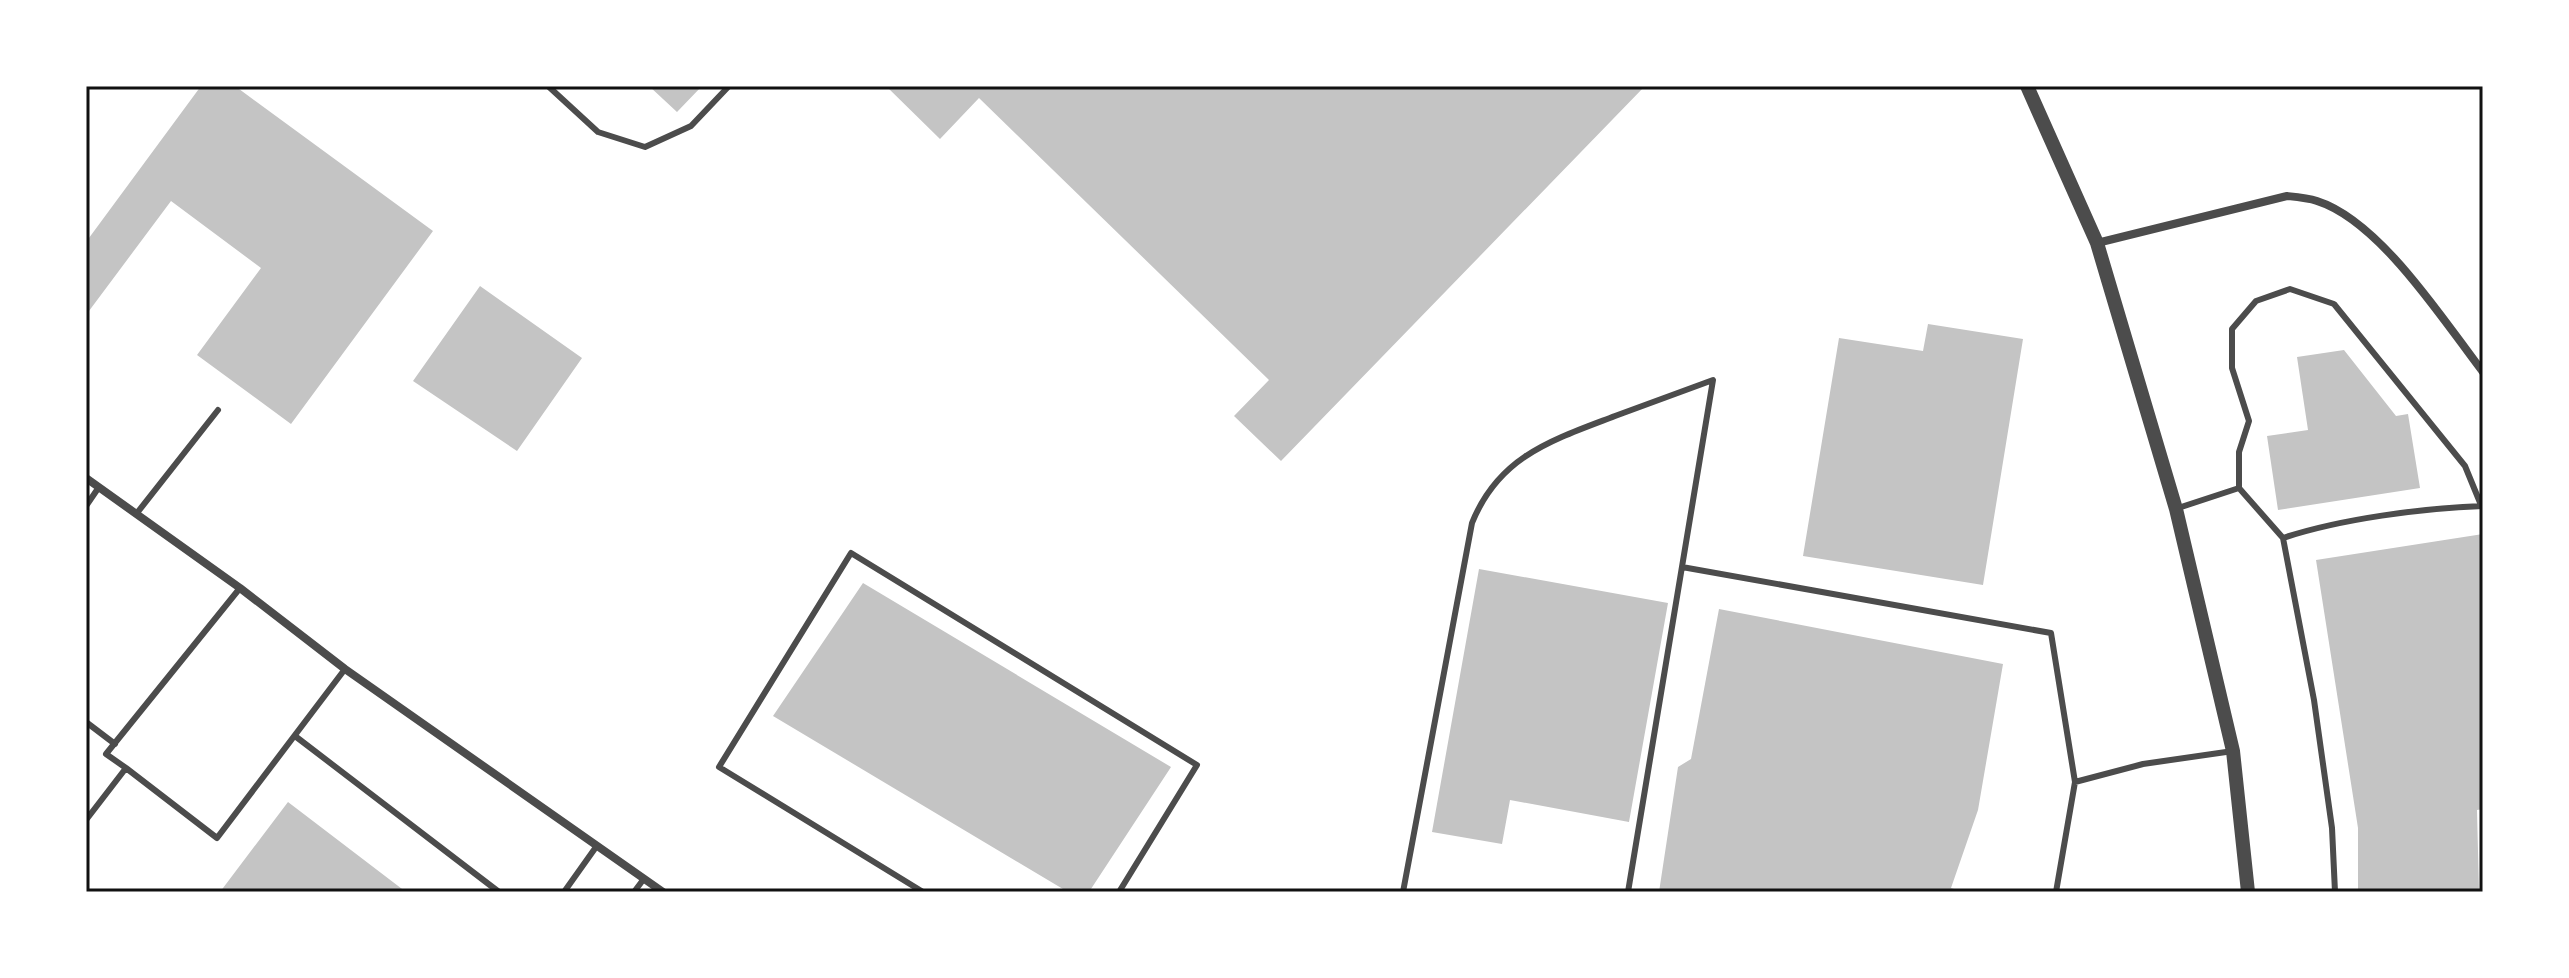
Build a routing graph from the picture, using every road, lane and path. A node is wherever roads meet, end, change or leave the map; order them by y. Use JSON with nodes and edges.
{"nodes":[{"id":1,"x":548,"y":86,"type":"edge"},
{"id":2,"x":729,"y":86,"type":"edge"},
{"id":3,"x":2027,"y":86,"type":"edge"},
{"id":4,"x":2097,"y":243,"type":"junction"},
{"id":5,"x":2483,"y":372,"type":"edge"},
{"id":6,"x":218,"y":410,"type":"dead end"},
{"id":7,"x":86,"y":478,"type":"edge"},
{"id":8,"x":99,"y":487,"type":"junction"},
{"id":9,"x":2239,"y":488,"type":"junction"},
{"id":10,"x":86,"y":506,"type":"edge"},
{"id":11,"x":2482,"y":506,"type":"edge"},
{"id":12,"x":2176,"y":509,"type":"junction"},
{"id":13,"x":137,"y":513,"type":"junction"},
{"id":14,"x":2283,"y":538,"type":"junction"},
{"id":15,"x":1682,"y":567,"type":"junction"},
{"id":16,"x":240,"y":588,"type":"junction"},
{"id":17,"x":345,"y":669,"type":"junction"},
{"id":18,"x":86,"y":722,"type":"edge"},
{"id":19,"x":295,"y":736,"type":"junction"},
{"id":20,"x":115,"y":744,"type":"junction"},
{"id":21,"x":2233,"y":751,"type":"junction"},
{"id":22,"x":126,"y":768,"type":"junction"},
{"id":23,"x":2075,"y":782,"type":"junction"},
{"id":24,"x":86,"y":820,"type":"edge"},
{"id":25,"x":596,"y":847,"type":"junction"},
{"id":26,"x":643,"y":880,"type":"junction"},
{"id":27,"x":499,"y":892,"type":"edge"},
{"id":28,"x":564,"y":892,"type":"edge"},
{"id":29,"x":634,"y":892,"type":"edge"},
{"id":30,"x":663,"y":892,"type":"edge"},
{"id":31,"x":923,"y":892,"type":"edge"},
{"id":32,"x":1119,"y":892,"type":"edge"},
{"id":33,"x":1403,"y":892,"type":"edge"},
{"id":34,"x":1628,"y":892,"type":"edge"},
{"id":35,"x":2056,"y":892,"type":"edge"},
{"id":36,"x":2248,"y":892,"type":"edge"},
{"id":37,"x":2335,"y":892,"type":"edge"}],
"edges":[{"from":1,"to":2,"type":"lane"},
{"from":3,"to":4,"type":"street"},
{"from":4,"to":5,"type":"street"},
{"from":4,"to":12,"type":"street"},
{"from":6,"to":13,"type":"lane"},
{"from":7,"to":8,"type":"street"},
{"from":8,"to":10,"type":"lane"},
{"from":8,"to":13,"type":"street"},
{"from":9,"to":11,"type":"lane"},
{"from":9,"to":12,"type":"lane"},
{"from":9,"to":14,"type":"lane"},
{"from":11,"to":14,"type":"lane"},
{"from":12,"to":21,"type":"street"},
{"from":13,"to":16,"type":"street"},
{"from":14,"to":37,"type":"lane"},
{"from":15,"to":23,"type":"lane"},
{"from":15,"to":33,"type":"lane"},
{"from":15,"to":34,"type":"lane"},
{"from":16,"to":17,"type":"street"},
{"from":16,"to":20,"type":"lane"},
{"from":17,"to":19,"type":"lane"},
{"from":17,"to":25,"type":"street"},
{"from":18,"to":20,"type":"lane"},
{"from":19,"to":22,"type":"lane"},
{"from":19,"to":27,"type":"lane"},
{"from":20,"to":22,"type":"lane"},
{"from":21,"to":23,"type":"lane"},
{"from":21,"to":36,"type":"street"},
{"from":22,"to":24,"type":"lane"},
{"from":23,"to":35,"type":"lane"},
{"from":25,"to":26,"type":"street"},
{"from":25,"to":28,"type":"lane"},
{"from":26,"to":29,"type":"lane"},
{"from":26,"to":30,"type":"street"},
{"from":31,"to":32,"type":"lane"}]}
